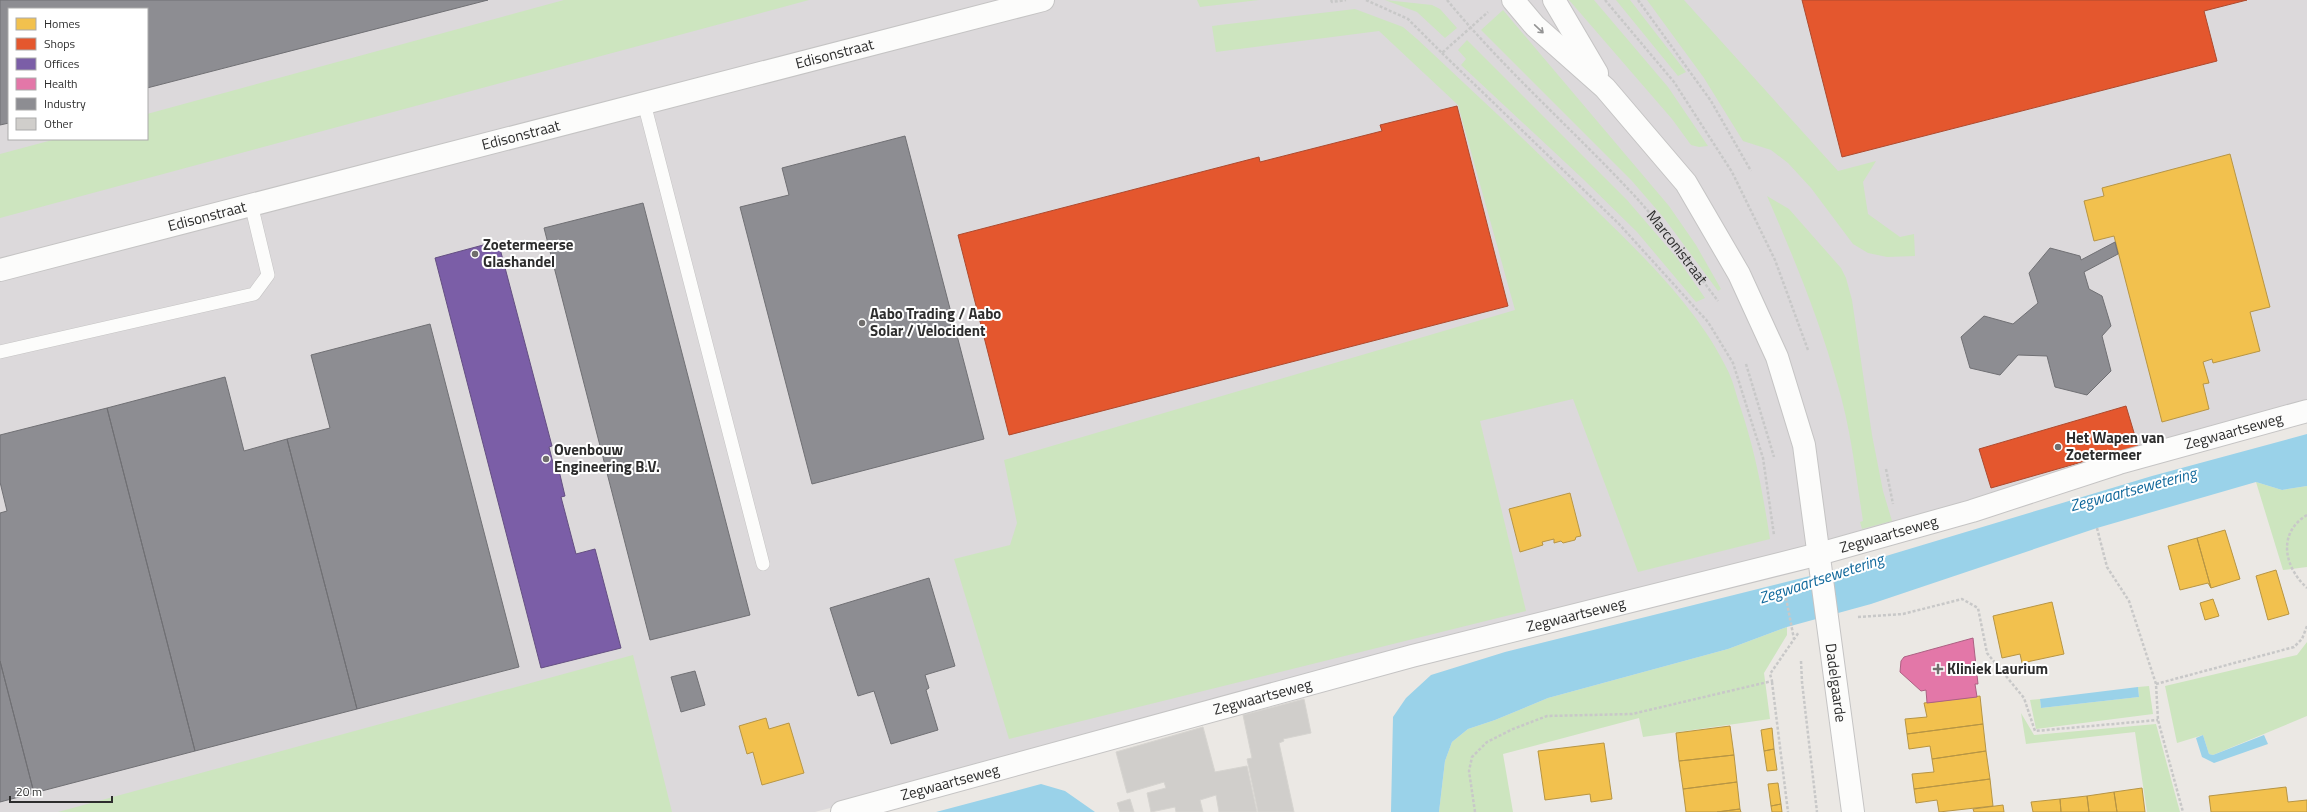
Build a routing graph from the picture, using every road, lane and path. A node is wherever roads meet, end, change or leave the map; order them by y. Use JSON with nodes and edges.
{"nodes":[{"id":1,"x":1043,"y":0,"type":"edge"},
{"id":2,"x":1331,"y":0,"type":"edge"},
{"id":3,"x":1346,"y":0,"type":"edge"},
{"id":4,"x":1366,"y":0,"type":"edge"},
{"id":5,"x":1447,"y":0,"type":"edge"},
{"id":6,"x":1513,"y":0,"type":"edge"},
{"id":7,"x":1554,"y":0,"type":"edge"},
{"id":8,"x":1638,"y":0,"type":"edge"},
{"id":9,"x":1491,"y":9,"type":"dead end"},
{"id":10,"x":1470,"y":28,"type":"junction"},
{"id":11,"x":1442,"y":53,"type":"junction"},
{"id":12,"x":1606,"y":88,"type":"junction"},
{"id":13,"x":644,"y":102,"type":"junction"},
{"id":14,"x":1751,"y":171,"type":"dead end"},
{"id":15,"x":252,"y":204,"type":"junction"},
{"id":16,"x":0,"y":270,"type":"edge"},
{"id":17,"x":1721,"y":305,"type":"dead end"},
{"id":18,"x":0,"y":352,"type":"edge"},
{"id":19,"x":1745,"y":362,"type":"dead end"},
{"id":20,"x":2307,"y":411,"type":"edge"},
{"id":21,"x":1776,"y":464,"type":"dead end"},
{"id":22,"x":1886,"y":469,"type":"dead end"},
{"id":23,"x":2307,"y":515,"type":"edge"},
{"id":24,"x":2097,"y":528,"type":"dead end"},
{"id":25,"x":1898,"y":532,"type":"junction"},
{"id":26,"x":1819,"y":558,"type":"junction"},
{"id":27,"x":763,"y":564,"type":"dead end"},
{"id":28,"x":1780,"y":569,"type":"junction"},
{"id":29,"x":2307,"y":588,"type":"edge"},
{"id":30,"x":1858,"y":616,"type":"dead end"},
{"id":31,"x":2307,"y":626,"type":"edge"},
{"id":32,"x":1801,"y":636,"type":"dead end"},
{"id":33,"x":1794,"y":639,"type":"junction"},
{"id":34,"x":1801,"y":659,"type":"dead end"},
{"id":35,"x":1772,"y":681,"type":"junction"},
{"id":36,"x":2156,"y":684,"type":"junction"},
{"id":37,"x":2158,"y":720,"type":"junction"},
{"id":38,"x":842,"y":812,"type":"edge"},
{"id":39,"x":1475,"y":812,"type":"edge"},
{"id":40,"x":1788,"y":812,"type":"edge"},
{"id":41,"x":1817,"y":812,"type":"edge"},
{"id":42,"x":1853,"y":812,"type":"edge"},
{"id":43,"x":2183,"y":812,"type":"edge"}],
"edges":[{"from":1,"to":13,"type":"street","name":"Edisonstraat"},
{"from":2,"to":3,"type":"path"},
{"from":4,"to":11,"type":"path"},
{"from":5,"to":10,"type":"path","name":"Marconistraat"},
{"from":6,"to":12,"type":"street","one_way":true},
{"from":7,"to":12,"type":"street"},
{"from":8,"to":14,"type":"path"},
{"from":9,"to":10,"type":"path"},
{"from":10,"to":11,"type":"path"},
{"from":10,"to":17,"type":"path","name":"Marconistraat"},
{"from":11,"to":28,"type":"path"},
{"from":12,"to":26,"type":"street"},
{"from":13,"to":15,"type":"street","name":"Edisonstraat"},
{"from":13,"to":27,"type":"lane"},
{"from":15,"to":16,"type":"street","name":"Edisonstraat"},
{"from":15,"to":18,"type":"lane"},
{"from":19,"to":21,"type":"path"},
{"from":20,"to":25,"type":"street","name":"Zegwaartseweg"},
{"from":22,"to":25,"type":"path"},
{"from":23,"to":29,"type":"path"},
{"from":24,"to":36,"type":"path"},
{"from":25,"to":26,"type":"street","name":"Zegwaartseweg"},
{"from":26,"to":28,"type":"street","name":"Zegwaartseweg"},
{"from":26,"to":42,"type":"street","name":"Dadelgaarde"},
{"from":28,"to":33,"type":"path"},
{"from":28,"to":38,"type":"street","name":"Zegwaartseweg"},
{"from":30,"to":37,"type":"path"},
{"from":31,"to":36,"type":"path"},
{"from":32,"to":33,"type":"path"},
{"from":33,"to":35,"type":"path"},
{"from":34,"to":41,"type":"path"},
{"from":35,"to":39,"type":"path"},
{"from":35,"to":40,"type":"path"},
{"from":36,"to":37,"type":"path"},
{"from":37,"to":43,"type":"path"}]}
